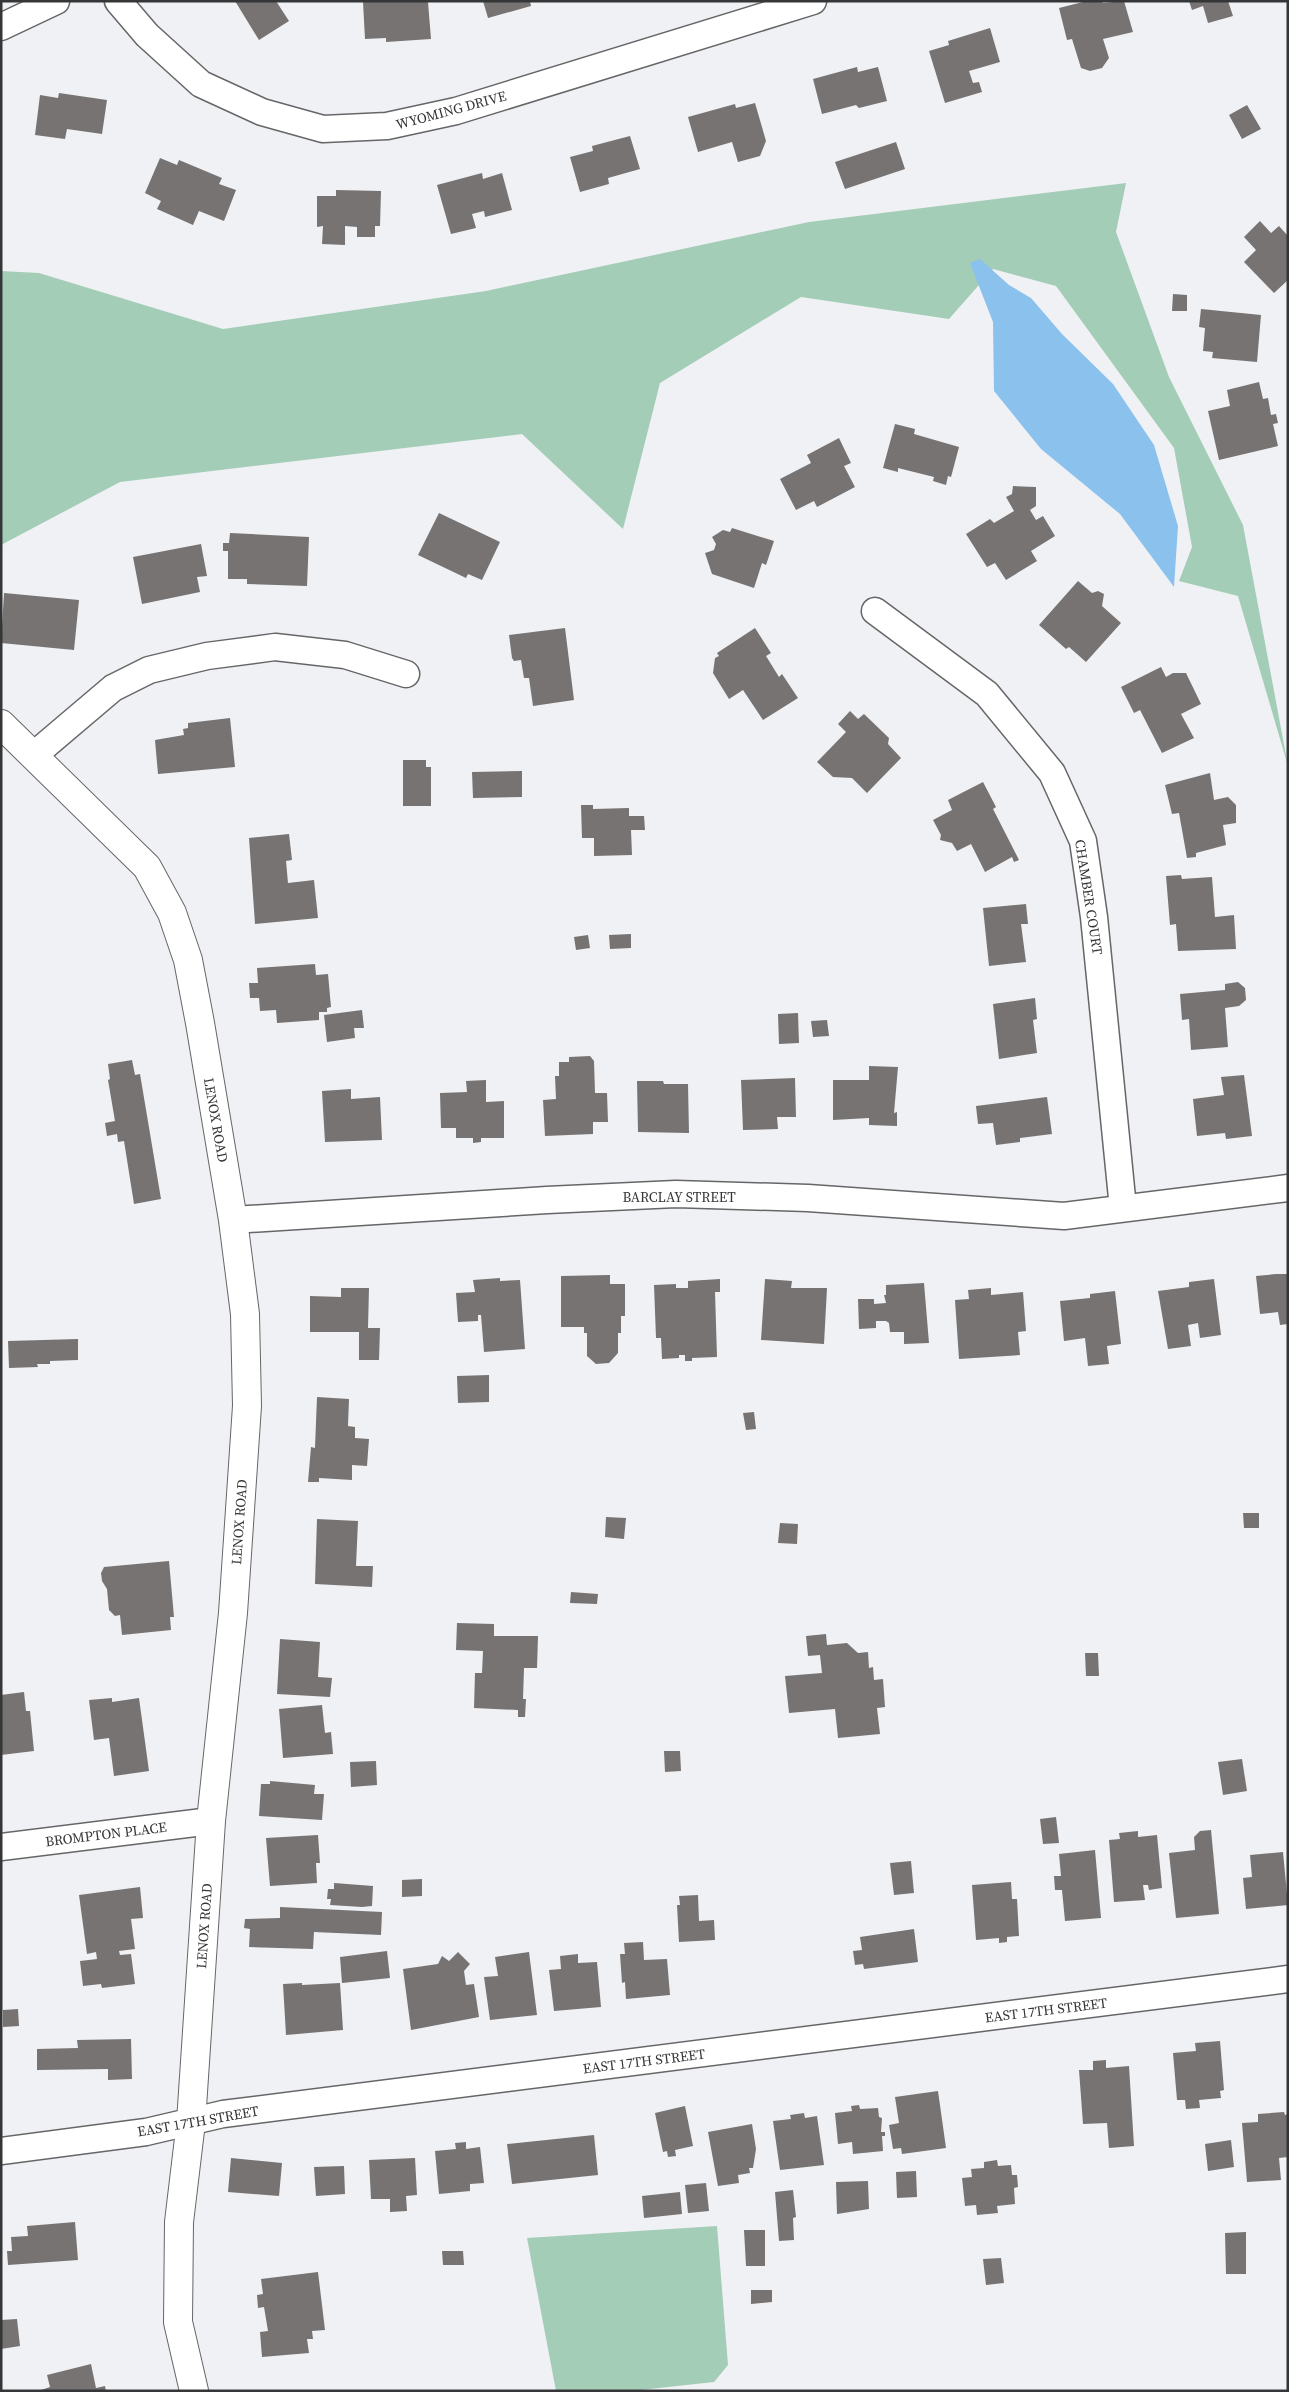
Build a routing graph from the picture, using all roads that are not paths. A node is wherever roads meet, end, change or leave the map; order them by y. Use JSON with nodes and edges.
{"nodes":[{"id":1,"x":56,"y":1,"type":"edge"},
{"id":2,"x":118,"y":1,"type":"edge"},
{"id":3,"x":813,"y":1,"type":"edge"},
{"id":4,"x":1,"y":26,"type":"edge"},
{"id":5,"x":875,"y":612,"type":"dead end"},
{"id":6,"x":406,"y":674,"type":"dead end"},
{"id":7,"x":1,"y":724,"type":"edge"},
{"id":8,"x":34,"y":755,"type":"junction"},
{"id":9,"x":1288,"y":1188,"type":"edge"},
{"id":10,"x":1123,"y":1208,"type":"junction"},
{"id":11,"x":233,"y":1220,"type":"junction"},
{"id":12,"x":211,"y":1821,"type":"junction"},
{"id":13,"x":1,"y":1847,"type":"edge"},
{"id":14,"x":1288,"y":1980,"type":"edge"},
{"id":15,"x":191,"y":2122,"type":"junction"},
{"id":16,"x":1,"y":2151,"type":"edge"},
{"id":17,"x":194,"y":2391,"type":"edge"}],
"edges":[{"from":1,"to":4,"type":"street"},
{"from":2,"to":3,"type":"street","name":"WYOMING DRIVE"},
{"from":5,"to":10,"type":"street","name":"CHAMBER COURT"},
{"from":6,"to":8,"type":"street"},
{"from":7,"to":8,"type":"street","name":"LENOX ROAD"},
{"from":8,"to":11,"type":"street","name":"LENOX ROAD"},
{"from":9,"to":10,"type":"street","name":"BARCLAY STREET"},
{"from":10,"to":11,"type":"street","name":"BARCLAY STREET"},
{"from":11,"to":12,"type":"street","name":"LENOX ROAD"},
{"from":12,"to":13,"type":"street","name":"BROMPTON PLACE"},
{"from":12,"to":15,"type":"street","name":"LENOX ROAD"},
{"from":14,"to":15,"type":"street","name":"EAST 17TH STREET"},
{"from":15,"to":16,"type":"street","name":"EAST 17TH STREET"},
{"from":15,"to":17,"type":"street","name":"LENOX ROAD"}]}
